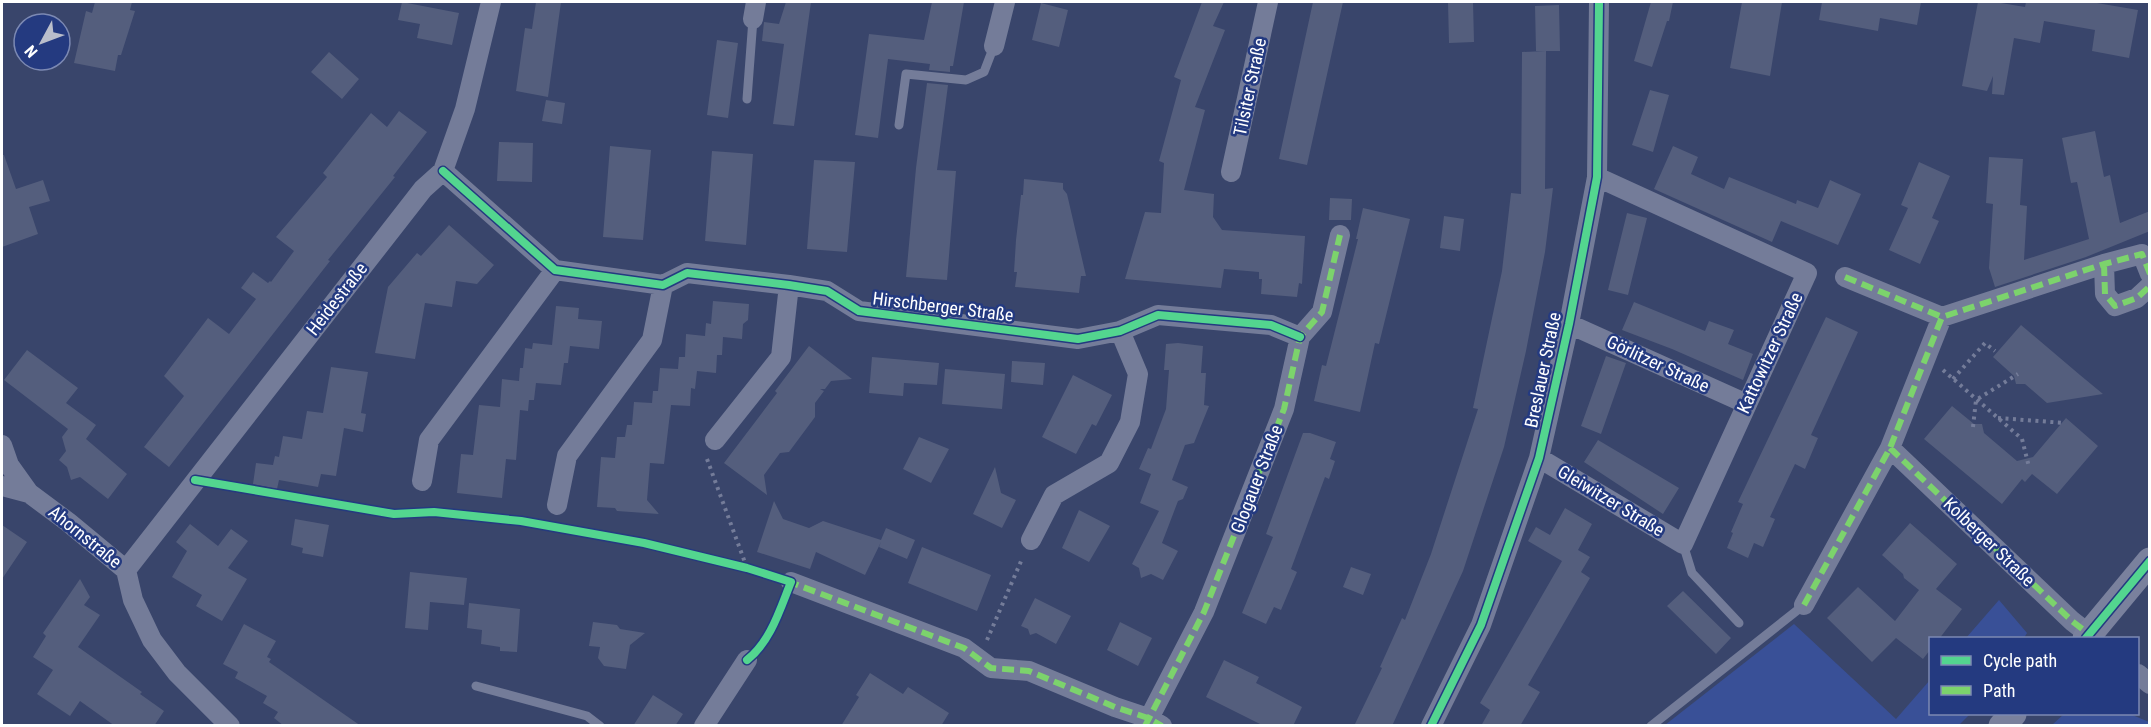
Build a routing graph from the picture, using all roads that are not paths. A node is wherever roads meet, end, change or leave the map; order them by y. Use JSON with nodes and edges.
{"nodes":[{"id":1,"x":491,"y":2,"type":"edge"},
{"id":2,"x":1005,"y":2,"type":"edge"},
{"id":3,"x":1268,"y":2,"type":"edge"},
{"id":4,"x":1599,"y":2,"type":"edge"},
{"id":5,"x":754,"y":10,"type":"edge"},
{"id":6,"x":994,"y":46,"type":"joint"},
{"id":7,"x":747,"y":99,"type":"dead end"},
{"id":8,"x":899,"y":125,"type":"dead end"},
{"id":9,"x":443,"y":171,"type":"junction"},
{"id":10,"x":1231,"y":172,"type":"dead end"},
{"id":11,"x":1597,"y":177,"type":"junction"},
{"id":12,"x":1340,"y":235,"type":"dead end"},
{"id":13,"x":2104,"y":264,"type":"junction"},
{"id":14,"x":555,"y":270,"type":"junction"},
{"id":15,"x":2150,"y":274,"type":"edge"},
{"id":16,"x":1845,"y":277,"type":"dead end"},
{"id":17,"x":663,"y":285,"type":"junction"},
{"id":18,"x":789,"y":285,"type":"junction"},
{"id":19,"x":2150,"y":286,"type":"edge"},
{"id":20,"x":1942,"y":317,"type":"junction"},
{"id":21,"x":1569,"y":324,"type":"junction"},
{"id":22,"x":1120,"y":331,"type":"junction"},
{"id":23,"x":1299,"y":337,"type":"junction"},
{"id":24,"x":1747,"y":405,"type":"junction"},
{"id":25,"x":715,"y":440,"type":"road end"},
{"id":26,"x":2,"y":444,"type":"edge"},
{"id":27,"x":1890,"y":448,"type":"junction"},
{"id":28,"x":1539,"y":458,"type":"junction"},
{"id":29,"x":422,"y":481,"type":"dead end"},
{"id":30,"x":2,"y":486,"type":"edge"},
{"id":31,"x":29,"y":493,"type":"junction"},
{"id":32,"x":557,"y":505,"type":"dead end"},
{"id":33,"x":1031,"y":540,"type":"road end"},
{"id":34,"x":1683,"y":544,"type":"junction"},
{"id":35,"x":2150,"y":561,"type":"edge"},
{"id":36,"x":126,"y":570,"type":"junction"},
{"id":37,"x":791,"y":582,"type":"dead end"},
{"id":38,"x":1804,"y":605,"type":"joint"},
{"id":39,"x":1739,"y":623,"type":"dead end"},
{"id":40,"x":2090,"y":637,"type":"edge"},
{"id":41,"x":747,"y":660,"type":"dead end"},
{"id":42,"x":476,"y":686,"type":"dead end"},
{"id":43,"x":1152,"y":723,"type":"edge"},
{"id":44,"x":230,"y":726,"type":"edge"},
{"id":45,"x":600,"y":726,"type":"edge"},
{"id":46,"x":704,"y":726,"type":"edge"},
{"id":47,"x":1431,"y":726,"type":"edge"},
{"id":48,"x":1651,"y":726,"type":"edge"}],
"edges":[{"from":1,"to":9,"type":"street","name":"Heidestraße"},
{"from":2,"to":6,"type":"street"},
{"from":3,"to":10,"type":"street","name":"Tilsiter Straße"},
{"from":4,"to":11,"type":"street","name":"Breslauer Straße"},
{"from":5,"to":7,"type":"lane"},
{"from":6,"to":8,"type":"lane"},
{"from":9,"to":14,"type":"street"},
{"from":9,"to":36,"type":"street","name":"Heidestraße"},
{"from":11,"to":21,"type":"street","name":"Breslauer Straße"},
{"from":11,"to":24,"type":"street","name":"Kattowitzer Straße"},
{"from":12,"to":23,"type":"street"},
{"from":13,"to":15,"type":"street"},
{"from":13,"to":19,"type":"street"},
{"from":13,"to":20,"type":"street"},
{"from":14,"to":17,"type":"street"},
{"from":14,"to":29,"type":"street"},
{"from":16,"to":20,"type":"street"},
{"from":17,"to":18,"type":"street","name":"Hirschberger Straße"},
{"from":17,"to":32,"type":"street"},
{"from":18,"to":22,"type":"street","name":"Hirschberger Straße"},
{"from":18,"to":25,"type":"street"},
{"from":20,"to":27,"type":"street"},
{"from":21,"to":24,"type":"street","name":"Görlitzer Straße"},
{"from":21,"to":28,"type":"street","name":"Breslauer Straße"},
{"from":22,"to":23,"type":"street","name":"Hirschberger Straße"},
{"from":22,"to":33,"type":"street"},
{"from":23,"to":43,"type":"street","name":"Glogauer Straße"},
{"from":24,"to":34,"type":"street","name":"Kattowitzer Straße"},
{"from":26,"to":31,"type":"street"},
{"from":27,"to":38,"type":"street"},
{"from":27,"to":40,"type":"street","name":"Kolberger Straße"},
{"from":28,"to":34,"type":"street","name":"Gleiwitzer Straße"},
{"from":28,"to":47,"type":"street","name":"Breslauer Straße"},
{"from":30,"to":31,"type":"street","name":"Ahornstraße"},
{"from":31,"to":36,"type":"street","name":"Ahornstraße"},
{"from":34,"to":39,"type":"lane"},
{"from":35,"to":40,"type":"main road"},
{"from":36,"to":44,"type":"street","name":"Ahornstraße"},
{"from":37,"to":43,"type":"street","name":"Glogauer Straße"},
{"from":38,"to":48,"type":"lane"},
{"from":41,"to":46,"type":"street"},
{"from":42,"to":45,"type":"lane"}]}
